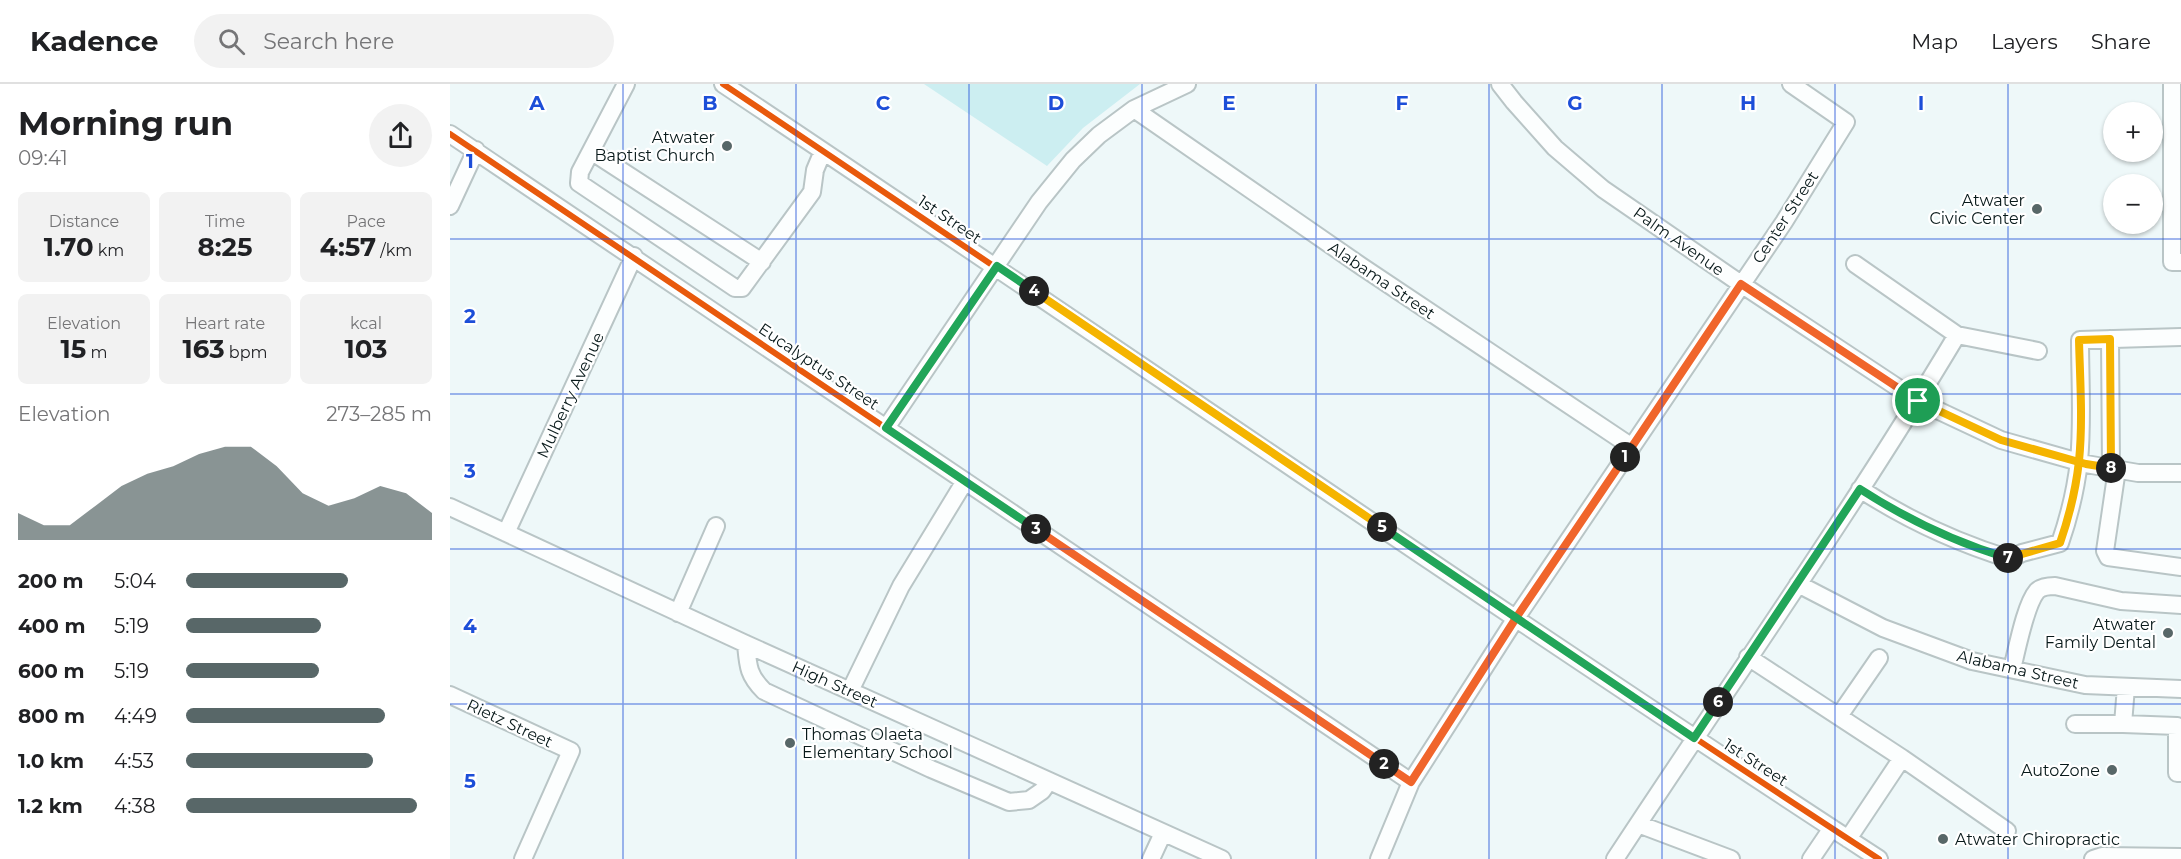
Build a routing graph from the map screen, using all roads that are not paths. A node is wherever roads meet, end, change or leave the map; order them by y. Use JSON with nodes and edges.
{"nodes":[{"id":1,"x":626,"y":84,"type":"edge"},
{"id":2,"x":723,"y":84,"type":"edge"},
{"id":3,"x":1187,"y":84,"type":"edge"},
{"id":4,"x":1500,"y":84,"type":"edge"},
{"id":5,"x":1791,"y":84,"type":"edge"},
{"id":6,"x":2172,"y":84,"type":"edge"},
{"id":7,"x":1134,"y":109,"type":"junction"},
{"id":8,"x":450,"y":134,"type":"edge"},
{"id":9,"x":476,"y":150,"type":"junction"},
{"id":10,"x":591,"y":151,"type":"junction"},
{"id":11,"x":823,"y":151,"type":"junction"},
{"id":12,"x":450,"y":206,"type":"edge"},
{"id":13,"x":634,"y":256,"type":"junction"},
{"id":14,"x":762,"y":261,"type":"junction"},
{"id":15,"x":2181,"y":261,"type":"edge"},
{"id":16,"x":1855,"y":264,"type":"dead end"},
{"id":17,"x":997,"y":266,"type":"junction"},
{"id":18,"x":1741,"y":284,"type":"junction"},
{"id":19,"x":1957,"y":335,"type":"junction"},
{"id":20,"x":2181,"y":337,"type":"edge"},
{"id":21,"x":2110,"y":339,"type":"junction"},
{"id":22,"x":2038,"y":351,"type":"dead end"},
{"id":23,"x":1918,"y":401,"type":"junction"},
{"id":24,"x":886,"y":428,"type":"junction"},
{"id":25,"x":1632,"y":447,"type":"junction"},
{"id":26,"x":2079,"y":462,"type":"junction"},
{"id":27,"x":2114,"y":469,"type":"junction"},
{"id":28,"x":2181,"y":473,"type":"edge"},
{"id":29,"x":965,"y":481,"type":"junction"},
{"id":30,"x":1860,"y":489,"type":"junction"},
{"id":31,"x":450,"y":507,"type":"edge"},
{"id":32,"x":716,"y":526,"type":"dead end"},
{"id":33,"x":506,"y":533,"type":"junction"},
{"id":34,"x":2181,"y":567,"type":"edge"},
{"id":35,"x":1798,"y":584,"type":"junction"},
{"id":36,"x":2181,"y":605,"type":"edge"},
{"id":37,"x":678,"y":613,"type":"junction"},
{"id":38,"x":1516,"y":618,"type":"junction"},
{"id":39,"x":746,"y":644,"type":"junction"},
{"id":40,"x":1748,"y":657,"type":"junction"},
{"id":41,"x":1879,"y":658,"type":"dead end"},
{"id":42,"x":2012,"y":669,"type":"junction"},
{"id":43,"x":2126,"y":687,"type":"junction"},
{"id":44,"x":2181,"y":689,"type":"edge"},
{"id":45,"x":850,"y":691,"type":"junction"},
{"id":46,"x":450,"y":695,"type":"edge"},
{"id":47,"x":1839,"y":716,"type":"junction"},
{"id":48,"x":2075,"y":724,"type":"dead end"},
{"id":49,"x":2123,"y":724,"type":"junction"},
{"id":50,"x":1694,"y":738,"type":"junction"},
{"id":51,"x":1902,"y":758,"type":"junction"},
{"id":52,"x":2181,"y":773,"type":"edge"},
{"id":53,"x":1049,"y":781,"type":"junction"},
{"id":54,"x":1411,"y":782,"type":"junction"},
{"id":55,"x":1638,"y":824,"type":"junction"},
{"id":56,"x":1832,"y":828,"type":"junction"},
{"id":57,"x":2007,"y":831,"type":"dead end"},
{"id":58,"x":1163,"y":832,"type":"junction"},
{"id":59,"x":1848,"y":839,"type":"junction"},
{"id":60,"x":2181,"y":857,"type":"edge"},
{"id":61,"x":523,"y":859,"type":"edge"},
{"id":62,"x":1151,"y":859,"type":"edge"},
{"id":63,"x":1222,"y":859,"type":"edge"},
{"id":64,"x":1379,"y":859,"type":"edge"},
{"id":65,"x":1615,"y":859,"type":"edge"},
{"id":66,"x":1731,"y":859,"type":"edge"},
{"id":67,"x":1811,"y":859,"type":"edge"},
{"id":68,"x":1880,"y":859,"type":"edge"},
{"id":69,"x":2093,"y":859,"type":"edge"}],
"edges":[{"from":1,"to":10,"type":"street"},
{"from":2,"to":11,"type":"street","name":"1st Street"},
{"from":3,"to":7,"type":"street"},
{"from":4,"to":18,"type":"street","name":"Palm Avenue"},
{"from":5,"to":18,"type":"street","name":"Center Street"},
{"from":6,"to":15,"type":"street"},
{"from":7,"to":17,"type":"street"},
{"from":7,"to":25,"type":"street","name":"Alabama Street"},
{"from":8,"to":9,"type":"street","name":"Eucalyptus Street"},
{"from":9,"to":12,"type":"street"},
{"from":9,"to":13,"type":"street","name":"Eucalyptus Street"},
{"from":10,"to":14,"type":"street"},
{"from":10,"to":14,"type":"street"},
{"from":11,"to":14,"type":"street"},
{"from":11,"to":17,"type":"street","name":"1st Street"},
{"from":13,"to":24,"type":"street","name":"Eucalyptus Street"},
{"from":13,"to":33,"type":"street","name":"Mulberry Avenue"},
{"from":16,"to":19,"type":"street"},
{"from":17,"to":24,"type":"street"},
{"from":17,"to":38,"type":"street","name":"1st Street"},
{"from":18,"to":23,"type":"street","name":"Palm Avenue"},
{"from":18,"to":25,"type":"street","name":"Center Street"},
{"from":19,"to":22,"type":"street"},
{"from":19,"to":23,"type":"street"},
{"from":20,"to":21,"type":"street"},
{"from":21,"to":26,"type":"street"},
{"from":21,"to":27,"type":"street"},
{"from":23,"to":26,"type":"street","name":"Palm Avenue"},
{"from":23,"to":30,"type":"street"},
{"from":24,"to":29,"type":"street","name":"Eucalyptus Street"},
{"from":25,"to":38,"type":"street","name":"Center Street"},
{"from":26,"to":27,"type":"street","name":"Palm Avenue"},
{"from":26,"to":30,"type":"street"},
{"from":27,"to":28,"type":"street","name":"Palm Avenue"},
{"from":27,"to":34,"type":"street"},
{"from":29,"to":45,"type":"street"},
{"from":29,"to":54,"type":"street","name":"Eucalyptus Street"},
{"from":30,"to":35,"type":"street"},
{"from":31,"to":33,"type":"street","name":"High Street"},
{"from":32,"to":37,"type":"street"},
{"from":33,"to":37,"type":"street","name":"High Street"},
{"from":35,"to":40,"type":"street"},
{"from":35,"to":42,"type":"street","name":"Alabama Street"},
{"from":36,"to":42,"type":"street"},
{"from":37,"to":39,"type":"street","name":"High Street"},
{"from":38,"to":50,"type":"street","name":"1st Street"},
{"from":38,"to":54,"type":"street","name":"Center Street"},
{"from":39,"to":45,"type":"street","name":"High Street"},
{"from":39,"to":53,"type":"street"},
{"from":40,"to":47,"type":"street"},
{"from":40,"to":50,"type":"street"},
{"from":41,"to":47,"type":"street"},
{"from":42,"to":43,"type":"street","name":"Alabama Street"},
{"from":43,"to":44,"type":"street","name":"Alabama Street"},
{"from":43,"to":49,"type":"street"},
{"from":45,"to":53,"type":"street","name":"High Street"},
{"from":46,"to":61,"type":"street","name":"Rietz Street"},
{"from":47,"to":51,"type":"street"},
{"from":48,"to":49,"type":"street"},
{"from":49,"to":52,"type":"street"},
{"from":50,"to":55,"type":"street"},
{"from":50,"to":56,"type":"street","name":"1st Street"},
{"from":51,"to":57,"type":"street"},
{"from":51,"to":59,"type":"street"},
{"from":53,"to":58,"type":"street","name":"High Street"},
{"from":54,"to":64,"type":"street","name":"Center Street"},
{"from":55,"to":65,"type":"street"},
{"from":55,"to":66,"type":"street"},
{"from":56,"to":59,"type":"street","name":"1st Street"},
{"from":56,"to":67,"type":"street"},
{"from":58,"to":62,"type":"street"},
{"from":58,"to":63,"type":"street","name":"High Street"},
{"from":59,"to":68,"type":"street","name":"1st Street"},
{"from":60,"to":69,"type":"street"}]}
